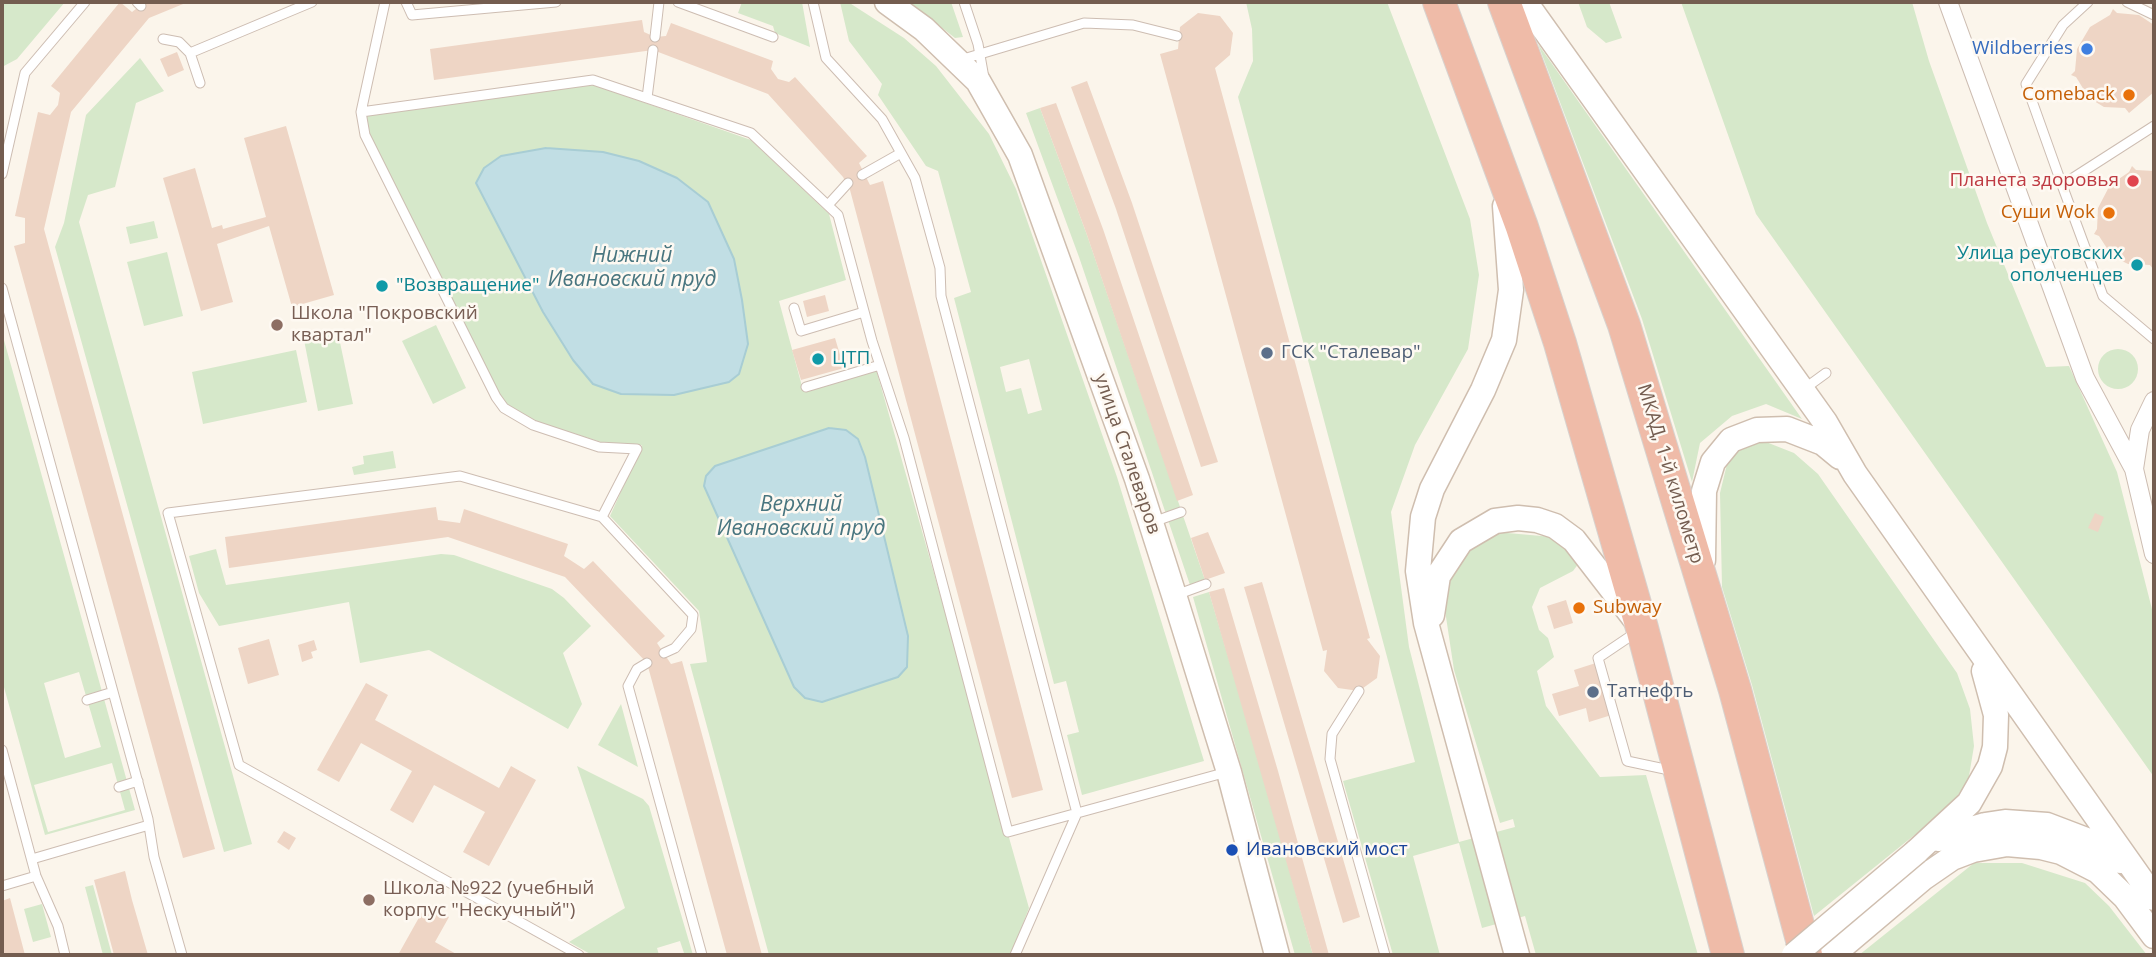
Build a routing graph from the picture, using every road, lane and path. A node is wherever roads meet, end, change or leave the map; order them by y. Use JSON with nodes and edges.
{"nodes":[{"id":1,"x":85,"y":2,"type":"edge"},
{"id":2,"x":312,"y":2,"type":"edge"},
{"id":3,"x":385,"y":2,"type":"edge"},
{"id":4,"x":406,"y":2,"type":"edge"},
{"id":5,"x":556,"y":2,"type":"edge"},
{"id":6,"x":659,"y":2,"type":"edge"},
{"id":7,"x":678,"y":2,"type":"edge"},
{"id":8,"x":813,"y":2,"type":"edge"},
{"id":9,"x":887,"y":2,"type":"edge"},
{"id":10,"x":964,"y":2,"type":"edge"},
{"id":11,"x":1439,"y":2,"type":"edge"},
{"id":12,"x":1504,"y":2,"type":"edge"},
{"id":13,"x":1525,"y":2,"type":"edge"},
{"id":14,"x":1948,"y":2,"type":"edge"},
{"id":15,"x":2088,"y":2,"type":"edge"},
{"id":16,"x":2127,"y":2,"type":"edge"},
{"id":17,"x":2154,"y":15,"type":"edge"},
{"id":18,"x":1177,"y":36,"type":"dead end"},
{"id":19,"x":655,"y":37,"type":"dead end"},
{"id":20,"x":773,"y":37,"type":"dead end"},
{"id":21,"x":163,"y":39,"type":"dead end"},
{"id":22,"x":653,"y":50,"type":"dead end"},
{"id":23,"x":190,"y":53,"type":"junction"},
{"id":24,"x":969,"y":57,"type":"junction"},
{"id":25,"x":200,"y":83,"type":"dead end"},
{"id":26,"x":647,"y":98,"type":"junction"},
{"id":27,"x":361,"y":112,"type":"junction"},
{"id":28,"x":1483,"y":121,"type":"junction"},
{"id":29,"x":2154,"y":126,"type":"edge"},
{"id":30,"x":901,"y":153,"type":"junction"},
{"id":31,"x":2,"y":174,"type":"edge"},
{"id":32,"x":862,"y":175,"type":"dead end"},
{"id":33,"x":848,"y":183,"type":"dead end"},
{"id":34,"x":2062,"y":185,"type":"junction"},
{"id":35,"x":828,"y":205,"type":"junction"},
{"id":36,"x":2,"y":288,"type":"edge"},
{"id":37,"x":794,"y":307,"type":"dead end"},
{"id":38,"x":864,"y":312,"type":"junction"},
{"id":39,"x":2154,"y":339,"type":"edge"},
{"id":40,"x":880,"y":365,"type":"junction"},
{"id":41,"x":1825,"y":373,"type":"dead end"},
{"id":42,"x":806,"y":387,"type":"dead end"},
{"id":43,"x":1802,"y":391,"type":"junction"},
{"id":44,"x":2154,"y":401,"type":"edge"},
{"id":45,"x":2134,"y":469,"type":"junction"},
{"id":46,"x":1855,"y":474,"type":"junction"},
{"id":47,"x":1181,"y":512,"type":"dead end"},
{"id":48,"x":601,"y":517,"type":"junction"},
{"id":49,"x":1151,"y":523,"type":"junction"},
{"id":50,"x":2154,"y":554,"type":"edge"},
{"id":51,"x":1206,"y":584,"type":"dead end"},
{"id":52,"x":1705,"y":589,"type":"junction"},
{"id":53,"x":1174,"y":595,"type":"junction"},
{"id":54,"x":1958,"y":620,"type":"junction"},
{"id":55,"x":1642,"y":628,"type":"junction"},
{"id":56,"x":664,"y":653,"type":"dead end"},
{"id":57,"x":1436,"y":661,"type":"junction"},
{"id":58,"x":648,"y":663,"type":"dead end"},
{"id":59,"x":1359,"y":691,"type":"dead end"},
{"id":60,"x":113,"y":692,"type":"junction"},
{"id":61,"x":88,"y":700,"type":"dead end"},
{"id":62,"x":2,"y":750,"type":"edge"},
{"id":63,"x":1229,"y":772,"type":"junction"},
{"id":64,"x":1679,"y":772,"type":"junction"},
{"id":65,"x":138,"y":781,"type":"junction"},
{"id":66,"x":119,"y":787,"type":"dead end"},
{"id":67,"x":1077,"y":813,"type":"junction"},
{"id":68,"x":149,"y":825,"type":"junction"},
{"id":69,"x":1916,"y":852,"type":"junction"},
{"id":70,"x":32,"y":859,"type":"junction"},
{"id":71,"x":36,"y":876,"type":"junction"},
{"id":72,"x":2,"y":886,"type":"edge"},
{"id":73,"x":2149,"y":891,"type":"edge"},
{"id":74,"x":497,"y":909,"type":"junction"},
{"id":75,"x":490,"y":920,"type":"dead end"},
{"id":76,"x":2154,"y":936,"type":"edge"},
{"id":77,"x":65,"y":955,"type":"edge"},
{"id":78,"x":182,"y":955,"type":"edge"},
{"id":79,"x":579,"y":955,"type":"edge"},
{"id":80,"x":702,"y":955,"type":"edge"},
{"id":81,"x":1015,"y":955,"type":"edge"},
{"id":82,"x":1277,"y":955,"type":"edge"},
{"id":83,"x":1385,"y":955,"type":"edge"},
{"id":84,"x":1517,"y":955,"type":"edge"},
{"id":85,"x":1728,"y":955,"type":"edge"},
{"id":86,"x":1794,"y":955,"type":"edge"},
{"id":87,"x":1806,"y":955,"type":"edge"},
{"id":88,"x":1832,"y":955,"type":"edge"}],
"edges":[{"from":1,"to":31,"type":"lane"},
{"from":2,"to":23,"type":"lane"},
{"from":3,"to":27,"type":"lane"},
{"from":4,"to":5,"type":"lane"},
{"from":6,"to":19,"type":"lane"},
{"from":7,"to":20,"type":"lane"},
{"from":8,"to":30,"type":"lane"},
{"from":9,"to":24,"type":"main road","name":"улица Сталеваров"},
{"from":10,"to":24,"type":"lane"},
{"from":11,"to":28,"type":"highway"},
{"from":12,"to":52,"type":"highway","name":"МКАД, 1-й километр"},
{"from":13,"to":43,"type":"main road"},
{"from":14,"to":45,"type":"street"},
{"from":15,"to":34,"type":"lane"},
{"from":16,"to":17,"type":"lane"},
{"from":18,"to":24,"type":"lane"},
{"from":21,"to":23,"type":"lane"},
{"from":22,"to":26,"type":"lane"},
{"from":23,"to":25,"type":"lane"},
{"from":24,"to":49,"type":"main road","name":"улица Сталеваров"},
{"from":26,"to":27,"type":"lane"},
{"from":26,"to":35,"type":"lane"},
{"from":27,"to":48,"type":"lane"},
{"from":28,"to":55,"type":"highway"},
{"from":28,"to":57,"type":"main road"},
{"from":29,"to":34,"type":"lane"},
{"from":30,"to":32,"type":"lane"},
{"from":30,"to":67,"type":"lane"},
{"from":33,"to":35,"type":"lane"},
{"from":34,"to":39,"type":"lane"},
{"from":35,"to":38,"type":"lane"},
{"from":36,"to":60,"type":"lane"},
{"from":37,"to":38,"type":"lane"},
{"from":38,"to":40,"type":"lane"},
{"from":40,"to":42,"type":"lane"},
{"from":40,"to":67,"type":"lane"},
{"from":41,"to":43,"type":"lane"},
{"from":43,"to":46,"type":"main road"},
{"from":44,"to":45,"type":"street"},
{"from":45,"to":50,"type":"street"},
{"from":46,"to":52,"type":"main road"},
{"from":46,"to":54,"type":"main road"},
{"from":47,"to":49,"type":"lane"},
{"from":48,"to":56,"type":"lane"},
{"from":48,"to":74,"type":"lane"},
{"from":49,"to":53,"type":"main road","name":"улица Сталеваров"},
{"from":51,"to":53,"type":"lane"},
{"from":52,"to":87,"type":"highway","name":"МКАД, 1-й километр"},
{"from":53,"to":63,"type":"main road","name":"улица Сталеваров"},
{"from":54,"to":69,"type":"main road"},
{"from":54,"to":73,"type":"main road"},
{"from":55,"to":57,"type":"main road"},
{"from":55,"to":64,"type":"highway"},
{"from":55,"to":64,"type":"lane"},
{"from":57,"to":84,"type":"main road"},
{"from":58,"to":80,"type":"lane"},
{"from":59,"to":83,"type":"lane"},
{"from":60,"to":61,"type":"lane"},
{"from":60,"to":65,"type":"lane"},
{"from":62,"to":70,"type":"lane"},
{"from":63,"to":67,"type":"lane"},
{"from":63,"to":82,"type":"main road","name":"улица Сталеваров"},
{"from":64,"to":85,"type":"highway"},
{"from":65,"to":66,"type":"lane"},
{"from":65,"to":68,"type":"lane"},
{"from":67,"to":81,"type":"lane"},
{"from":68,"to":70,"type":"lane"},
{"from":68,"to":78,"type":"lane"},
{"from":69,"to":73,"type":"main road"},
{"from":69,"to":86,"type":"main road","bridge":true},
{"from":70,"to":71,"type":"lane"},
{"from":71,"to":72,"type":"lane"},
{"from":71,"to":77,"type":"lane"},
{"from":74,"to":75,"type":"lane"},
{"from":74,"to":79,"type":"lane"},
{"from":76,"to":88,"type":"main road"}]}
